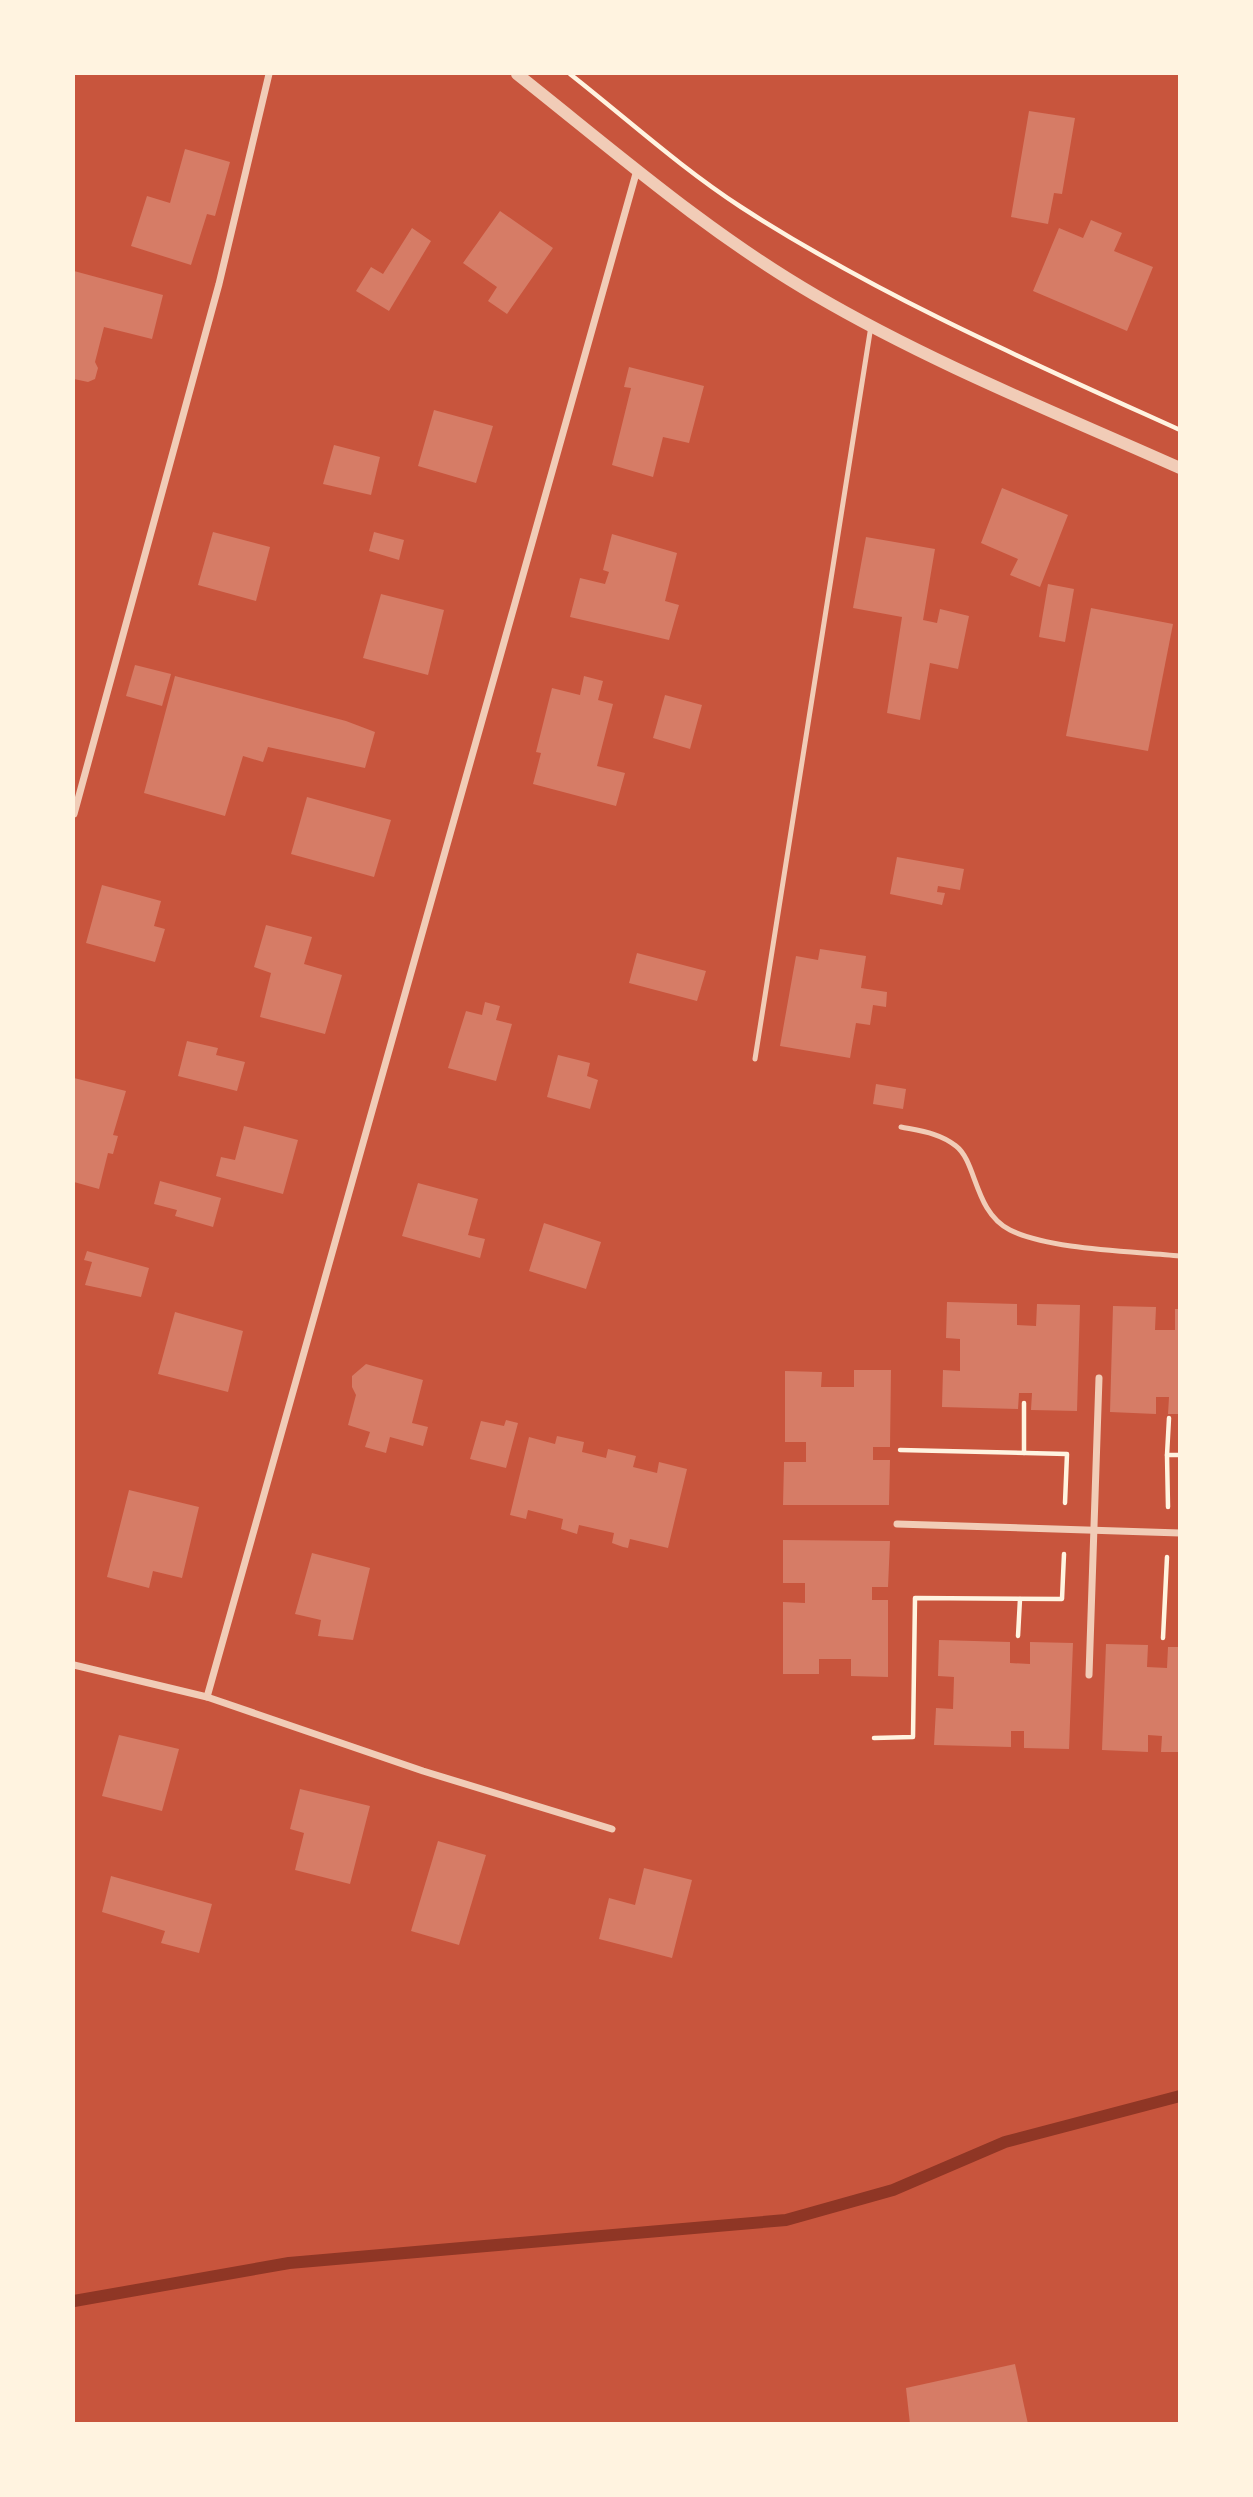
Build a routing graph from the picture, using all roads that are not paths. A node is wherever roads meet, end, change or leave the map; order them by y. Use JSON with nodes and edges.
{"nodes":[{"id":1,"x":269,"y":74,"type":"edge"},
{"id":2,"x":517,"y":74,"type":"edge"},
{"id":3,"x":637,"y":169,"type":"junction"},
{"id":4,"x":871,"y":326,"type":"junction"},
{"id":5,"x":1180,"y":468,"type":"edge"},
{"id":6,"x":74,"y":814,"type":"edge"},
{"id":7,"x":755,"y":1059,"type":"dead end"},
{"id":8,"x":901,"y":1127,"type":"dead end"},
{"id":9,"x":1180,"y":1256,"type":"edge"},
{"id":10,"x":1099,"y":1377,"type":"dead end"},
{"id":11,"x":897,"y":1524,"type":"dead end"},
{"id":12,"x":1093,"y":1531,"type":"junction"},
{"id":13,"x":1180,"y":1533,"type":"edge"},
{"id":14,"x":74,"y":1665,"type":"edge"},
{"id":15,"x":1090,"y":1675,"type":"dead end"},
{"id":16,"x":207,"y":1698,"type":"junction"},
{"id":17,"x":612,"y":1829,"type":"dead end"}],
"edges":[{"from":1,"to":6,"type":"street"},
{"from":2,"to":3,"type":"street"},
{"from":3,"to":4,"type":"street"},
{"from":3,"to":16,"type":"street"},
{"from":4,"to":5,"type":"street"},
{"from":4,"to":7,"type":"lane"},
{"from":8,"to":9,"type":"lane"},
{"from":10,"to":12,"type":"street"},
{"from":11,"to":12,"type":"street"},
{"from":12,"to":13,"type":"street"},
{"from":12,"to":15,"type":"street"},
{"from":14,"to":16,"type":"street"},
{"from":16,"to":17,"type":"street"}]}
